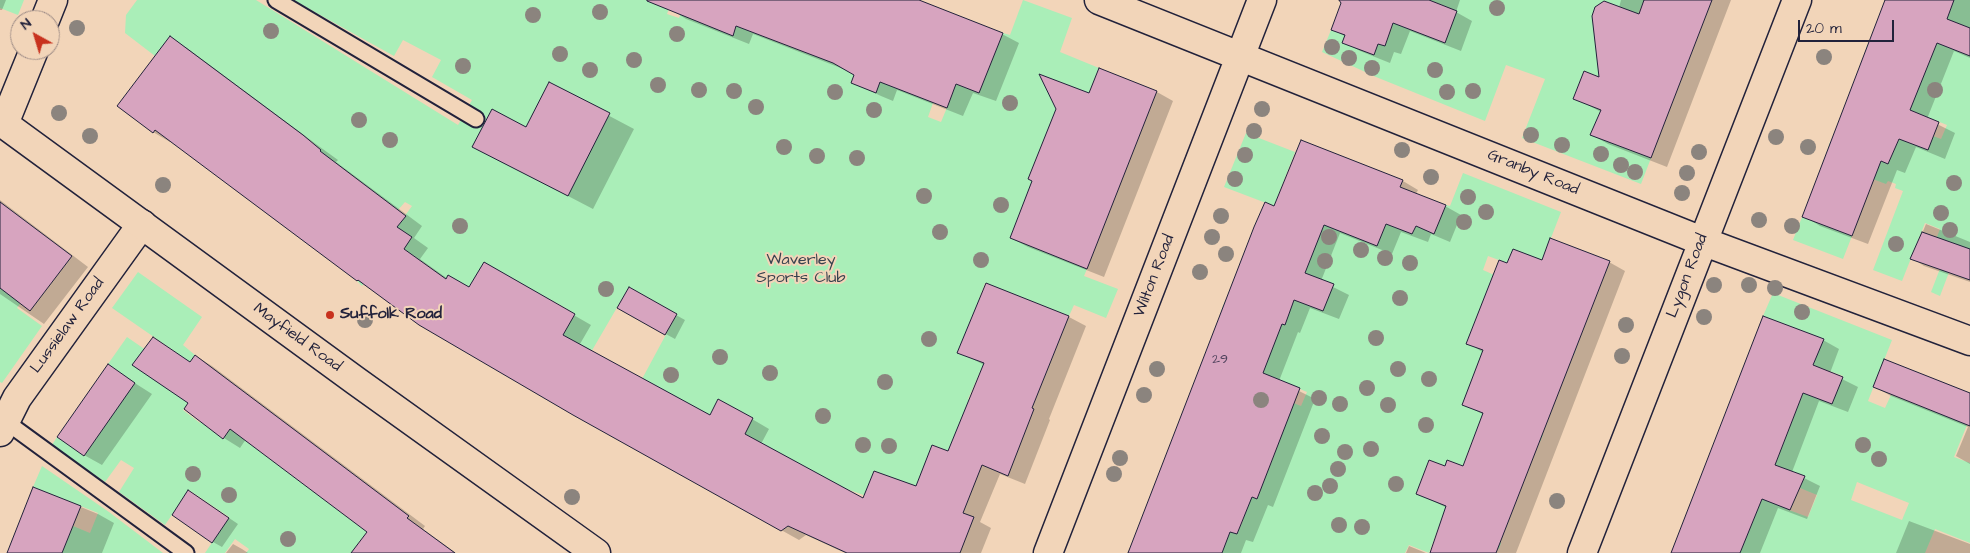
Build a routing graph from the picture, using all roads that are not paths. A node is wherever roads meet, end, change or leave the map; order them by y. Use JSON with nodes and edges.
{"nodes":[{"id":1,"x":276,"y":0,"type":"edge"},
{"id":2,"x":1099,"y":0,"type":"edge"},
{"id":3,"x":1262,"y":0,"type":"edge"},
{"id":4,"x":1797,"y":0,"type":"edge"},
{"id":5,"x":1240,"y":56,"type":"junction"},
{"id":6,"x":30,"y":60,"type":"edge"},
{"id":7,"x":476,"y":119,"type":"dead end"},
{"id":8,"x":2,"y":123,"type":"edge"},
{"id":9,"x":142,"y":224,"type":"junction"},
{"id":10,"x":1702,"y":241,"type":"junction"},
{"id":11,"x":1970,"y":340,"type":"edge"},
{"id":12,"x":3,"y":427,"type":"edge"},
{"id":13,"x":186,"y":553,"type":"edge"},
{"id":14,"x":596,"y":553,"type":"edge"},
{"id":15,"x":1048,"y":553,"type":"edge"},
{"id":16,"x":1582,"y":553,"type":"edge"}],
"edges":[{"from":1,"to":7,"type":"lane"},
{"from":2,"to":5,"type":"street","name":"Granby Road"},
{"from":3,"to":5,"type":"street","name":"Wilton Road"},
{"from":4,"to":10,"type":"street","name":"Lygon Road"},
{"from":5,"to":10,"type":"street","name":"Granby Road"},
{"from":5,"to":15,"type":"street","name":"Wilton Road"},
{"from":6,"to":8,"type":"street"},
{"from":8,"to":9,"type":"street","name":"Mayfield Road"},
{"from":9,"to":12,"type":"street","name":"Lussielaw Road"},
{"from":9,"to":14,"type":"street","name":"Mayfield Road"},
{"from":10,"to":11,"type":"street","name":"Granby Road"},
{"from":10,"to":16,"type":"street","name":"Lygon Road"},
{"from":12,"to":13,"type":"lane"}]}
